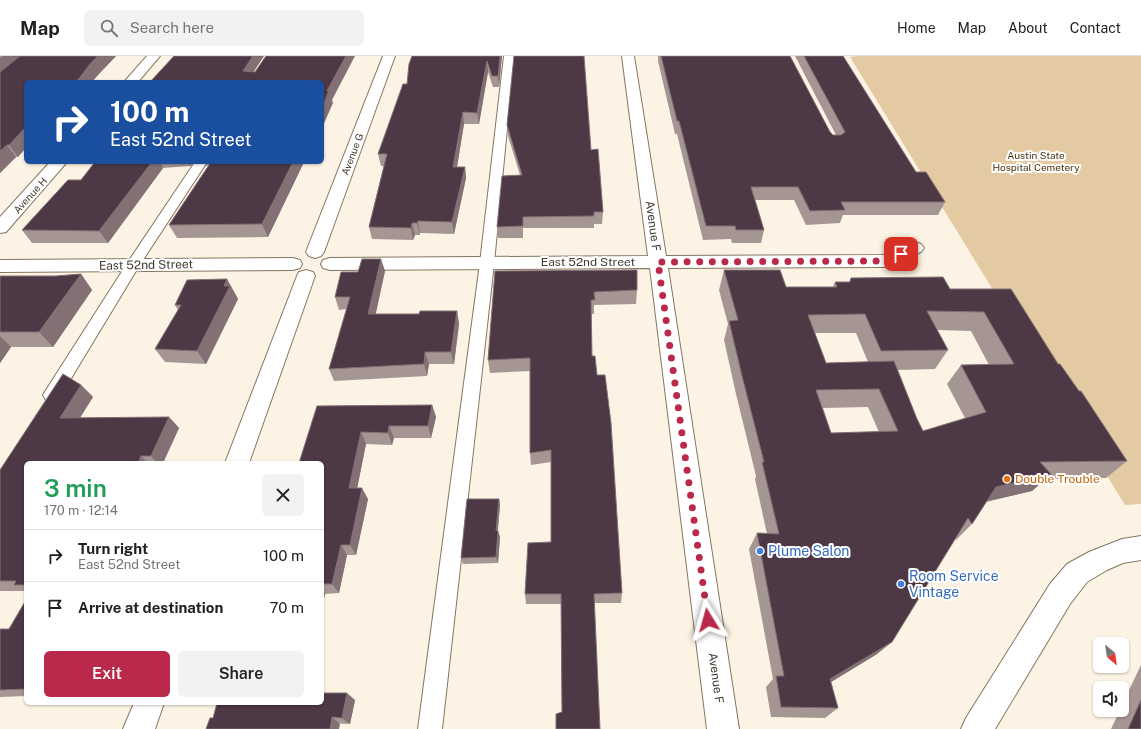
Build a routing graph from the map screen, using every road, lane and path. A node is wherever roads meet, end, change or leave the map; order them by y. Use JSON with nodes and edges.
{"nodes":[{"id":1,"x":154,"y":56,"type":"edge"},
{"id":2,"x":389,"y":56,"type":"edge"},
{"id":3,"x":509,"y":56,"type":"edge"},
{"id":4,"x":628,"y":56,"type":"edge"},
{"id":5,"x":133,"y":80,"type":"edge"},
{"id":6,"x":57,"y":164,"type":"edge"},
{"id":7,"x":200,"y":164,"type":"edge"},
{"id":8,"x":0,"y":228,"type":"edge"},
{"id":9,"x":915,"y":248,"type":"dead end"},
{"id":10,"x":315,"y":252,"type":"junction"},
{"id":11,"x":658,"y":262,"type":"junction"},
{"id":12,"x":487,"y":263,"type":"junction"},
{"id":13,"x":330,"y":264,"type":"junction"},
{"id":14,"x":133,"y":265,"type":"junction"},
{"id":15,"x":0,"y":266,"type":"edge"},
{"id":16,"x":299,"y":270,"type":"junction"},
{"id":17,"x":46,"y":405,"type":"edge"},
{"id":18,"x":238,"y":461,"type":"edge"},
{"id":19,"x":1141,"y":548,"type":"edge"},
{"id":20,"x":148,"y":705,"type":"edge"},
{"id":21,"x":139,"y":729,"type":"edge"},
{"id":22,"x":430,"y":729,"type":"edge"},
{"id":23,"x":723,"y":729,"type":"edge"},
{"id":24,"x":977,"y":729,"type":"edge"}],
"edges":[{"from":1,"to":5,"type":"street"},
{"from":2,"to":10,"type":"street","name":"Avenue G"},
{"from":3,"to":12,"type":"lane"},
{"from":4,"to":11,"type":"street","name":"Avenue F"},
{"from":6,"to":8,"type":"street","name":"Avenue H"},
{"from":7,"to":14,"type":"lane"},
{"from":9,"to":11,"type":"street","name":"East 52nd Street"},
{"from":10,"to":13,"type":"street"},
{"from":10,"to":16,"type":"street"},
{"from":11,"to":12,"type":"street","name":"East 52nd Street"},
{"from":11,"to":23,"type":"street","name":"Avenue F"},
{"from":12,"to":13,"type":"street","name":"East 52nd Street"},
{"from":12,"to":22,"type":"lane"},
{"from":13,"to":16,"type":"street"},
{"from":14,"to":15,"type":"street","name":"East 52nd Street"},
{"from":14,"to":16,"type":"street","name":"East 52nd Street"},
{"from":14,"to":17,"type":"lane"},
{"from":16,"to":18,"type":"street"},
{"from":19,"to":24,"type":"street"},
{"from":20,"to":21,"type":"street"}]}
